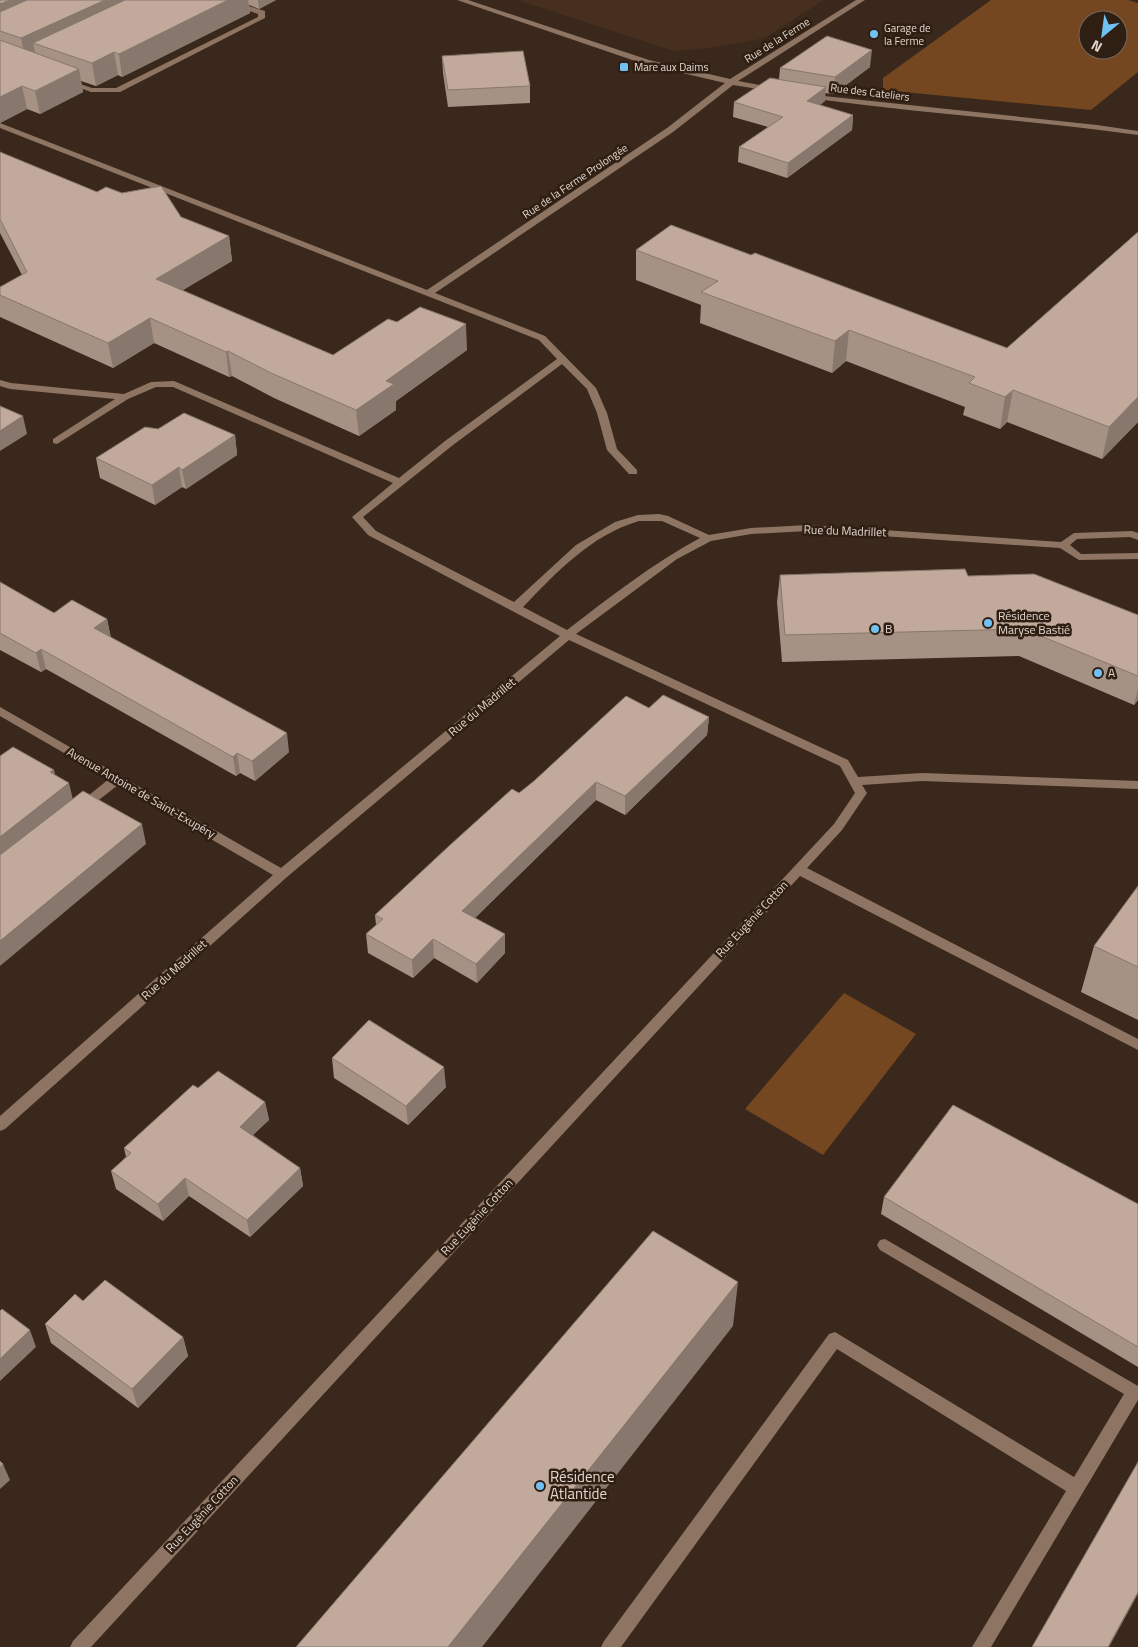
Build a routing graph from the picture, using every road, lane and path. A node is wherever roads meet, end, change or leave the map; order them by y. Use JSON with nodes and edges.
{"nodes":[{"id":1,"x":222,"y":0,"type":"edge"},
{"id":2,"x":461,"y":0,"type":"edge"},
{"id":3,"x":861,"y":0,"type":"edge"},
{"id":4,"x":58,"y":78,"type":"edge"},
{"id":5,"x":731,"y":82,"type":"junction"},
{"id":6,"x":784,"y":92,"type":"edge"},
{"id":7,"x":801,"y":94,"type":"edge"},
{"id":8,"x":0,"y":125,"type":"edge"},
{"id":9,"x":1138,"y":133,"type":"edge"},
{"id":10,"x":428,"y":293,"type":"junction"},
{"id":11,"x":563,"y":359,"type":"junction"},
{"id":12,"x":0,"y":383,"type":"edge"},
{"id":13,"x":125,"y":397,"type":"junction"},
{"id":14,"x":57,"y":441,"type":"dead end"},
{"id":15,"x":633,"y":472,"type":"dead end"},
{"id":16,"x":399,"y":482,"type":"junction"},
{"id":17,"x":1138,"y":537,"type":"edge"},
{"id":18,"x":708,"y":538,"type":"junction"},
{"id":19,"x":1063,"y":546,"type":"junction"},
{"id":20,"x":1138,"y":556,"type":"edge"},
{"id":21,"x":515,"y":608,"type":"junction"},
{"id":22,"x":568,"y":635,"type":"junction"},
{"id":23,"x":0,"y":711,"type":"edge"},
{"id":24,"x":117,"y":779,"type":"junction"},
{"id":25,"x":854,"y":781,"type":"junction"},
{"id":26,"x":1138,"y":785,"type":"edge"},
{"id":27,"x":70,"y":816,"type":"edge"},
{"id":28,"x":798,"y":869,"type":"junction"},
{"id":29,"x":282,"y":874,"type":"junction"},
{"id":30,"x":1138,"y":1045,"type":"edge"},
{"id":31,"x":0,"y":1125,"type":"edge"},
{"id":32,"x":885,"y":1245,"type":"dead end"},
{"id":33,"x":1076,"y":1488,"type":"junction"},
{"id":34,"x":78,"y":1647,"type":"edge"},
{"id":35,"x":610,"y":1647,"type":"edge"},
{"id":36,"x":981,"y":1647,"type":"edge"}],
"edges":[{"from":1,"to":4,"type":"street"},
{"from":2,"to":5,"type":"street"},
{"from":3,"to":5,"type":"street","name":"Rue de la Ferme"},
{"from":5,"to":6,"type":"street"},
{"from":5,"to":10,"type":"street","name":"Rue de la Ferme Prolongée"},
{"from":7,"to":9,"type":"street","name":"Rue des Cateliers"},
{"from":8,"to":10,"type":"street"},
{"from":10,"to":11,"type":"street"},
{"from":11,"to":15,"type":"street"},
{"from":11,"to":16,"type":"street"},
{"from":12,"to":13,"type":"street"},
{"from":13,"to":14,"type":"street"},
{"from":13,"to":16,"type":"street"},
{"from":16,"to":21,"type":"street"},
{"from":17,"to":19,"type":"street"},
{"from":18,"to":19,"type":"street","name":"Rue du Madrillet"},
{"from":18,"to":21,"type":"street"},
{"from":18,"to":22,"type":"street","name":"Rue du Madrillet"},
{"from":19,"to":20,"type":"street","name":"Rue du Madrillet"},
{"from":21,"to":22,"type":"street"},
{"from":22,"to":25,"type":"street"},
{"from":22,"to":29,"type":"street","name":"Rue du Madrillet"},
{"from":23,"to":24,"type":"street","name":"Avenue Antoine de Saint-Exupéry"},
{"from":24,"to":27,"type":"street"},
{"from":24,"to":29,"type":"street","name":"Avenue Antoine de Saint-Exupéry"},
{"from":25,"to":26,"type":"street"},
{"from":25,"to":28,"type":"street","name":"Rue Eugènie Cotton"},
{"from":28,"to":30,"type":"street"},
{"from":28,"to":34,"type":"street","name":"Rue Eugènie Cotton"},
{"from":29,"to":31,"type":"street","name":"Rue du Madrillet"},
{"from":32,"to":33,"type":"street"},
{"from":33,"to":35,"type":"street"},
{"from":33,"to":36,"type":"street"}]}
